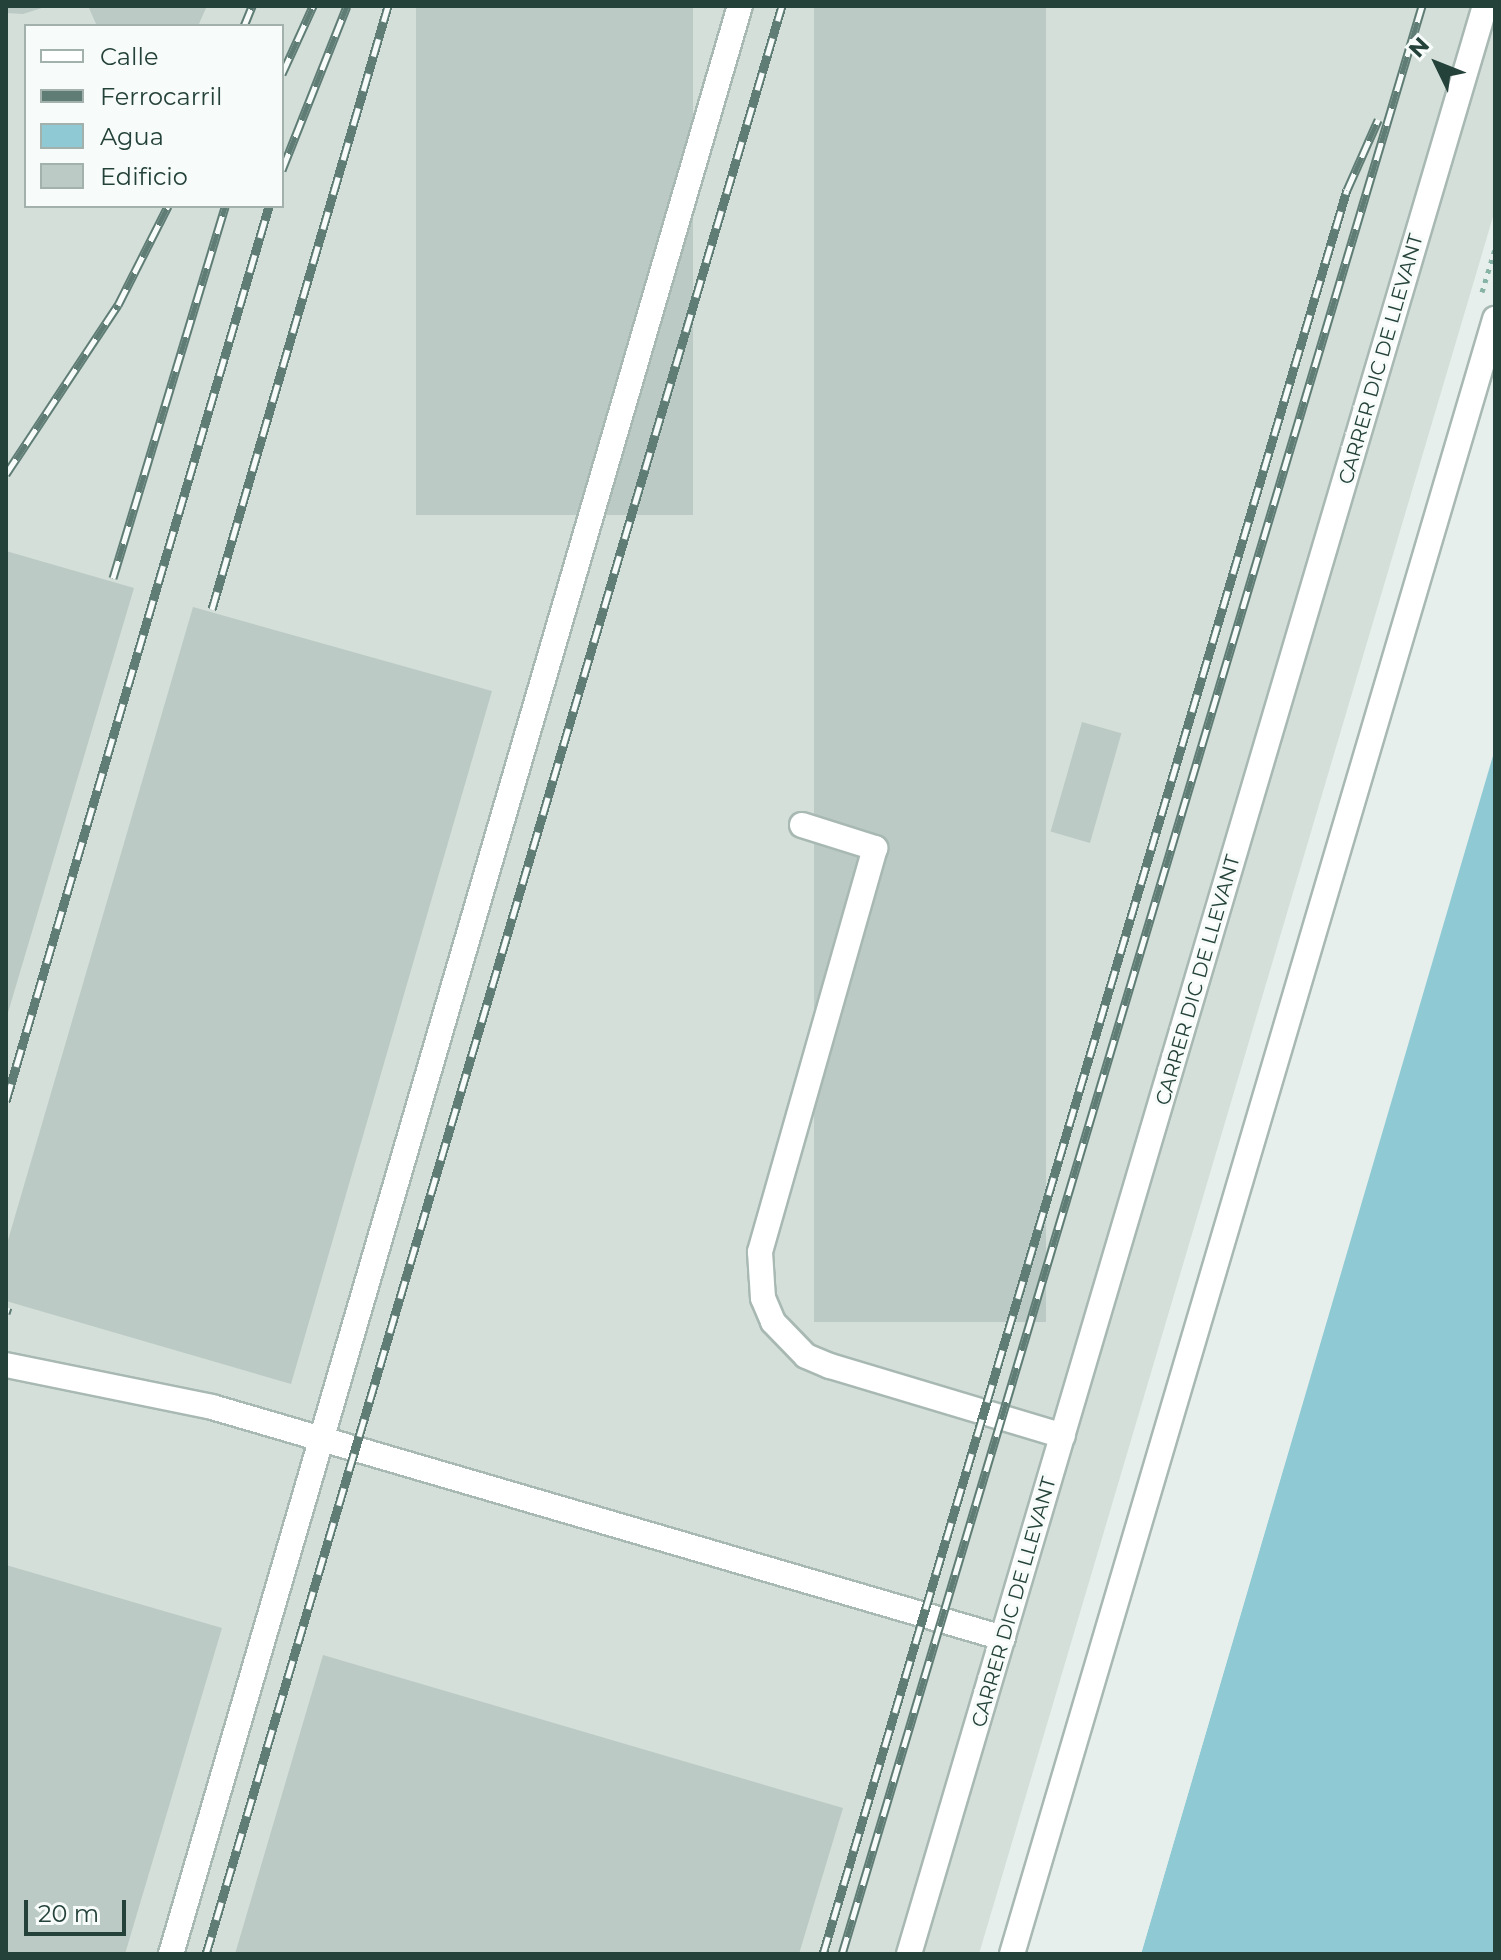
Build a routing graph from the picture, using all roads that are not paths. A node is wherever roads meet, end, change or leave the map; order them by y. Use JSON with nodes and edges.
{"nodes":[{"id":1,"x":740,"y":6,"type":"edge"},
{"id":2,"x":1485,"y":6,"type":"edge"},
{"id":3,"x":1495,"y":319,"type":"edge"},
{"id":4,"x":802,"y":825,"type":"dead end"},
{"id":5,"x":6,"y":1365,"type":"edge"},
{"id":6,"x":1063,"y":1436,"type":"junction"},
{"id":7,"x":320,"y":1438,"type":"junction"},
{"id":8,"x":1003,"y":1638,"type":"junction"},
{"id":9,"x":171,"y":1954,"type":"edge"},
{"id":10,"x":909,"y":1954,"type":"edge"},
{"id":11,"x":1012,"y":1954,"type":"edge"}],
"edges":[{"from":1,"to":7,"type":"lane"},
{"from":2,"to":6,"type":"lane","name":"CARRER DIC DE LLEVANT"},
{"from":3,"to":11,"type":"lane"},
{"from":4,"to":6,"type":"lane"},
{"from":5,"to":7,"type":"lane"},
{"from":6,"to":8,"type":"lane","name":"CARRER DIC DE LLEVANT"},
{"from":7,"to":8,"type":"lane"},
{"from":7,"to":9,"type":"lane"},
{"from":8,"to":10,"type":"lane","name":"CARRER DIC DE LLEVANT"}]}
